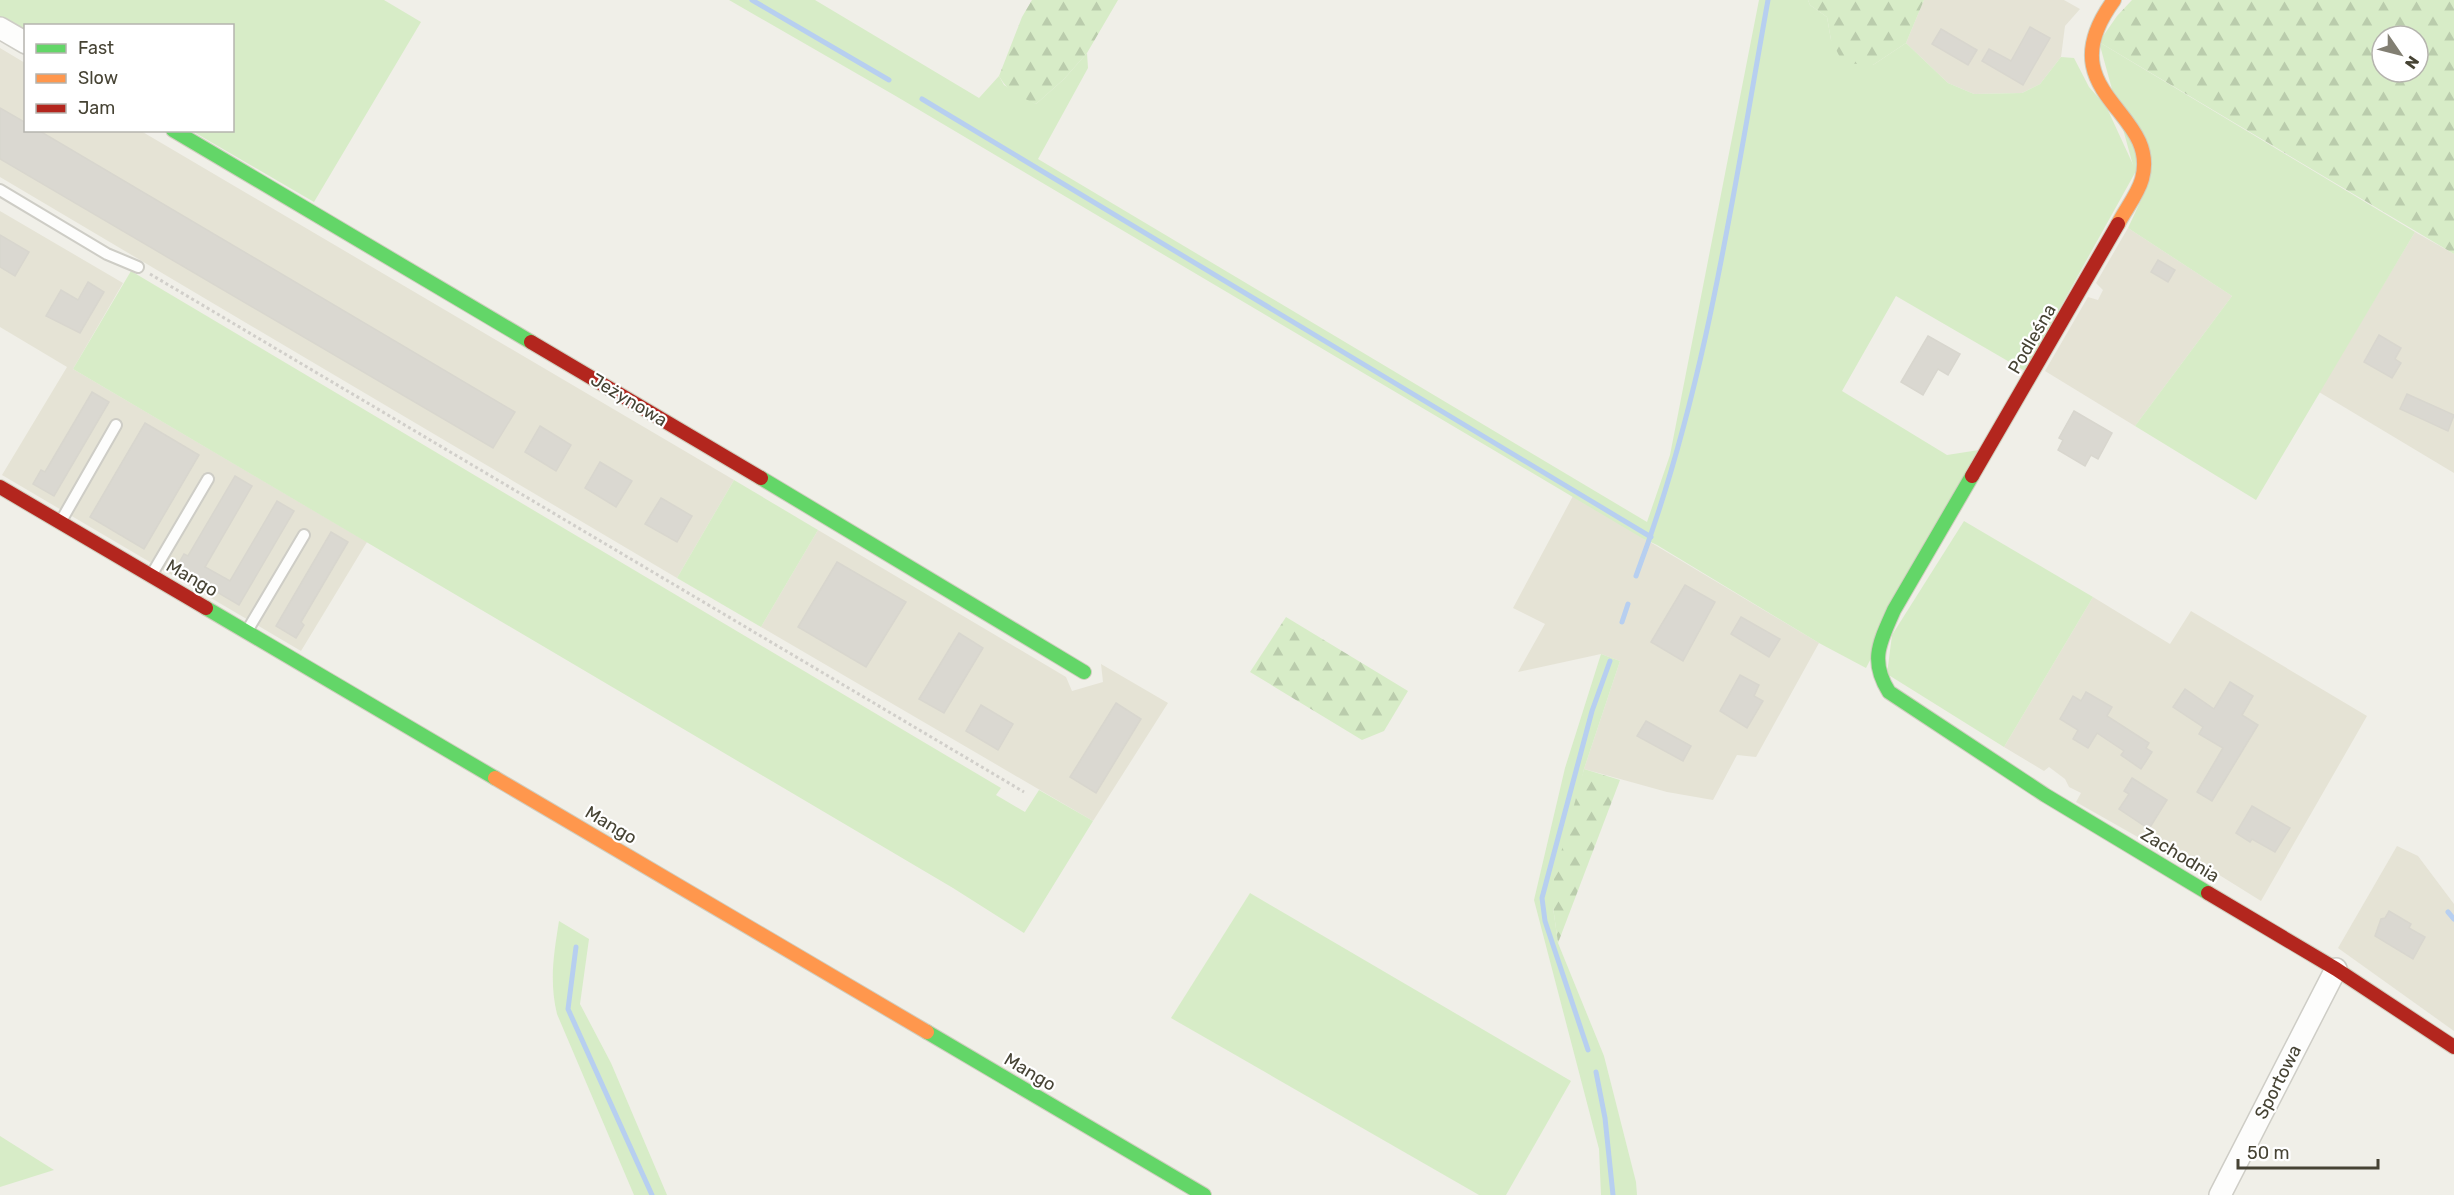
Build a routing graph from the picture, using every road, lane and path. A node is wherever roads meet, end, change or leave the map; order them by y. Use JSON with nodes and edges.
{"nodes":[{"id":1,"x":2114,"y":0,"type":"edge"},
{"id":2,"x":0,"y":28,"type":"edge"},
{"id":3,"x":24,"y":42,"type":"edge"},
{"id":4,"x":176,"y":132,"type":"edge"},
{"id":5,"x":0,"y":190,"type":"edge"},
{"id":6,"x":138,"y":267,"type":"joint"},
{"id":7,"x":116,"y":425,"type":"dead end"},
{"id":8,"x":208,"y":479,"type":"dead end"},
{"id":9,"x":0,"y":487,"type":"edge"},
{"id":10,"x":61,"y":522,"type":"junction"},
{"id":11,"x":304,"y":536,"type":"dead end"},
{"id":12,"x":152,"y":575,"type":"junction"},
{"id":13,"x":247,"y":631,"type":"junction"},
{"id":14,"x":1084,"y":672,"type":"dead end"},
{"id":15,"x":1889,"y":692,"type":"joint"},
{"id":16,"x":1024,"y":792,"type":"dead end"},
{"id":17,"x":2336,"y":969,"type":"junction"},
{"id":18,"x":2454,"y":1047,"type":"edge"},
{"id":19,"x":1204,"y":1195,"type":"edge"},
{"id":20,"x":2220,"y":1195,"type":"edge"}],
"edges":[{"from":1,"to":15,"type":"street","name":"Podleśna"},
{"from":2,"to":3,"type":"street"},
{"from":4,"to":14,"type":"street","name":"Jeżynowa"},
{"from":5,"to":6,"type":"lane"},
{"from":6,"to":16,"type":"path"},
{"from":7,"to":10,"type":"lane"},
{"from":8,"to":12,"type":"lane"},
{"from":9,"to":10,"type":"street","name":"Mango"},
{"from":10,"to":12,"type":"street","name":"Mango"},
{"from":11,"to":13,"type":"lane"},
{"from":12,"to":13,"type":"street","name":"Mango"},
{"from":13,"to":19,"type":"street","name":"Mango"},
{"from":15,"to":17,"type":"street","name":"Zachodnia"},
{"from":17,"to":18,"type":"street","name":"Zachodnia"},
{"from":17,"to":20,"type":"street","name":"Sportowa"}]}
